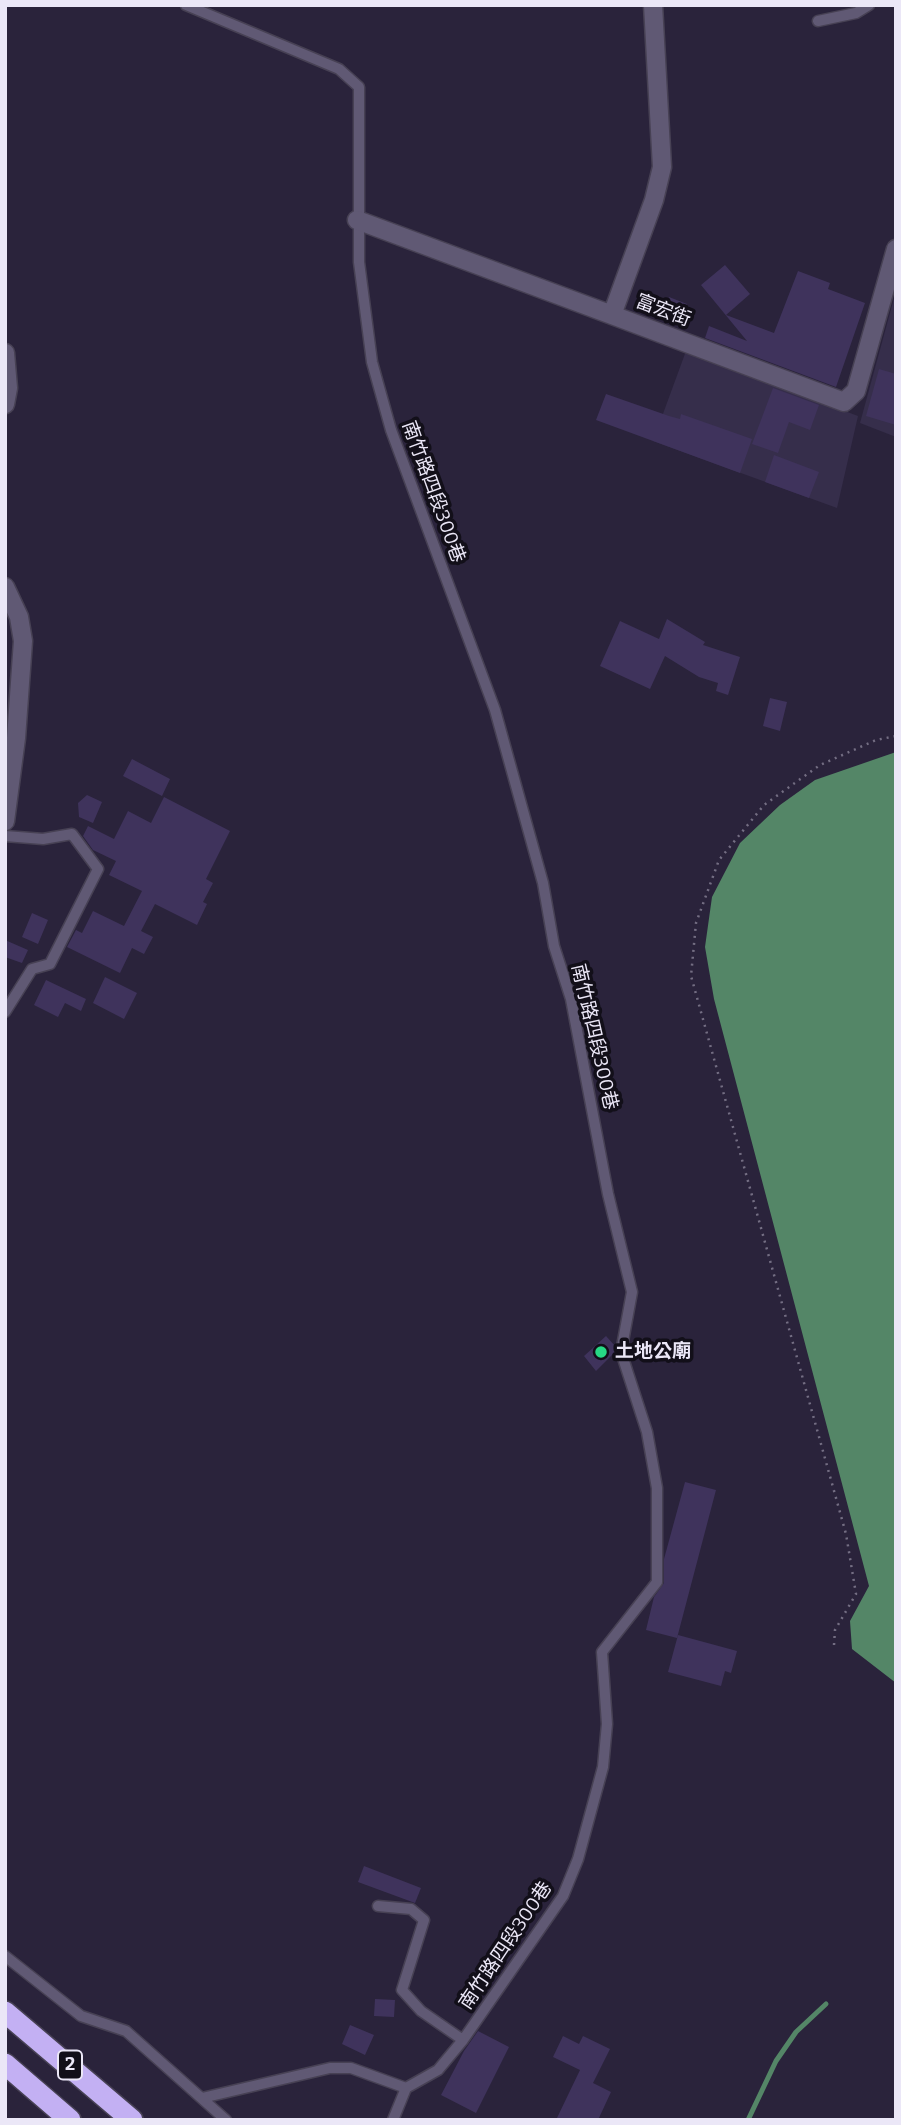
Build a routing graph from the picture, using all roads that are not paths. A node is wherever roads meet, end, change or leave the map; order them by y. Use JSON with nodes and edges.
{"nodes":[{"id":1,"x":186,"y":5,"type":"edge"},
{"id":2,"x":653,"y":5,"type":"edge"},
{"id":3,"x":869,"y":5,"type":"edge"},
{"id":4,"x":818,"y":21,"type":"dead end"},
{"id":5,"x":357,"y":220,"type":"junction"},
{"id":6,"x":896,"y":249,"type":"edge"},
{"id":7,"x":612,"y":314,"type":"junction"},
{"id":8,"x":5,"y":353,"type":"edge"},
{"id":9,"x":5,"y":404,"type":"edge"},
{"id":10,"x":5,"y":587,"type":"edge"},
{"id":11,"x":5,"y":821,"type":"edge"},
{"id":12,"x":5,"y":836,"type":"edge"},
{"id":13,"x":5,"y":1012,"type":"edge"},
{"id":14,"x":378,"y":1906,"type":"dead end"},
{"id":15,"x":5,"y":1956,"type":"edge"},
{"id":16,"x":5,"y":2012,"type":"edge"},
{"id":17,"x":463,"y":2040,"type":"junction"},
{"id":18,"x":5,"y":2064,"type":"edge"},
{"id":19,"x":406,"y":2088,"type":"junction"},
{"id":20,"x":202,"y":2098,"type":"junction"},
{"id":21,"x":70,"y":2120,"type":"edge"},
{"id":22,"x":132,"y":2120,"type":"edge"},
{"id":23,"x":226,"y":2120,"type":"edge"},
{"id":24,"x":393,"y":2120,"type":"edge"}],
"edges":[{"from":1,"to":5,"type":"lane","name":"南竹路四段300巷"},
{"from":2,"to":7,"type":"street","name":"富宏街"},
{"from":3,"to":4,"type":"lane"},
{"from":5,"to":7,"type":"street"},
{"from":5,"to":17,"type":"lane","name":"南竹路四段300巷"},
{"from":6,"to":7,"type":"street","name":"富宏街"},
{"from":8,"to":9,"type":"street"},
{"from":10,"to":11,"type":"street"},
{"from":12,"to":13,"type":"lane"},
{"from":14,"to":17,"type":"lane"},
{"from":15,"to":20,"type":"lane"},
{"from":16,"to":22,"type":"highway","number":"2"},
{"from":17,"to":19,"type":"lane","name":"南竹路四段300巷"},
{"from":18,"to":21,"type":"highway","number":"2"},
{"from":19,"to":20,"type":"lane"},
{"from":19,"to":24,"type":"lane"},
{"from":20,"to":23,"type":"lane"}]}
